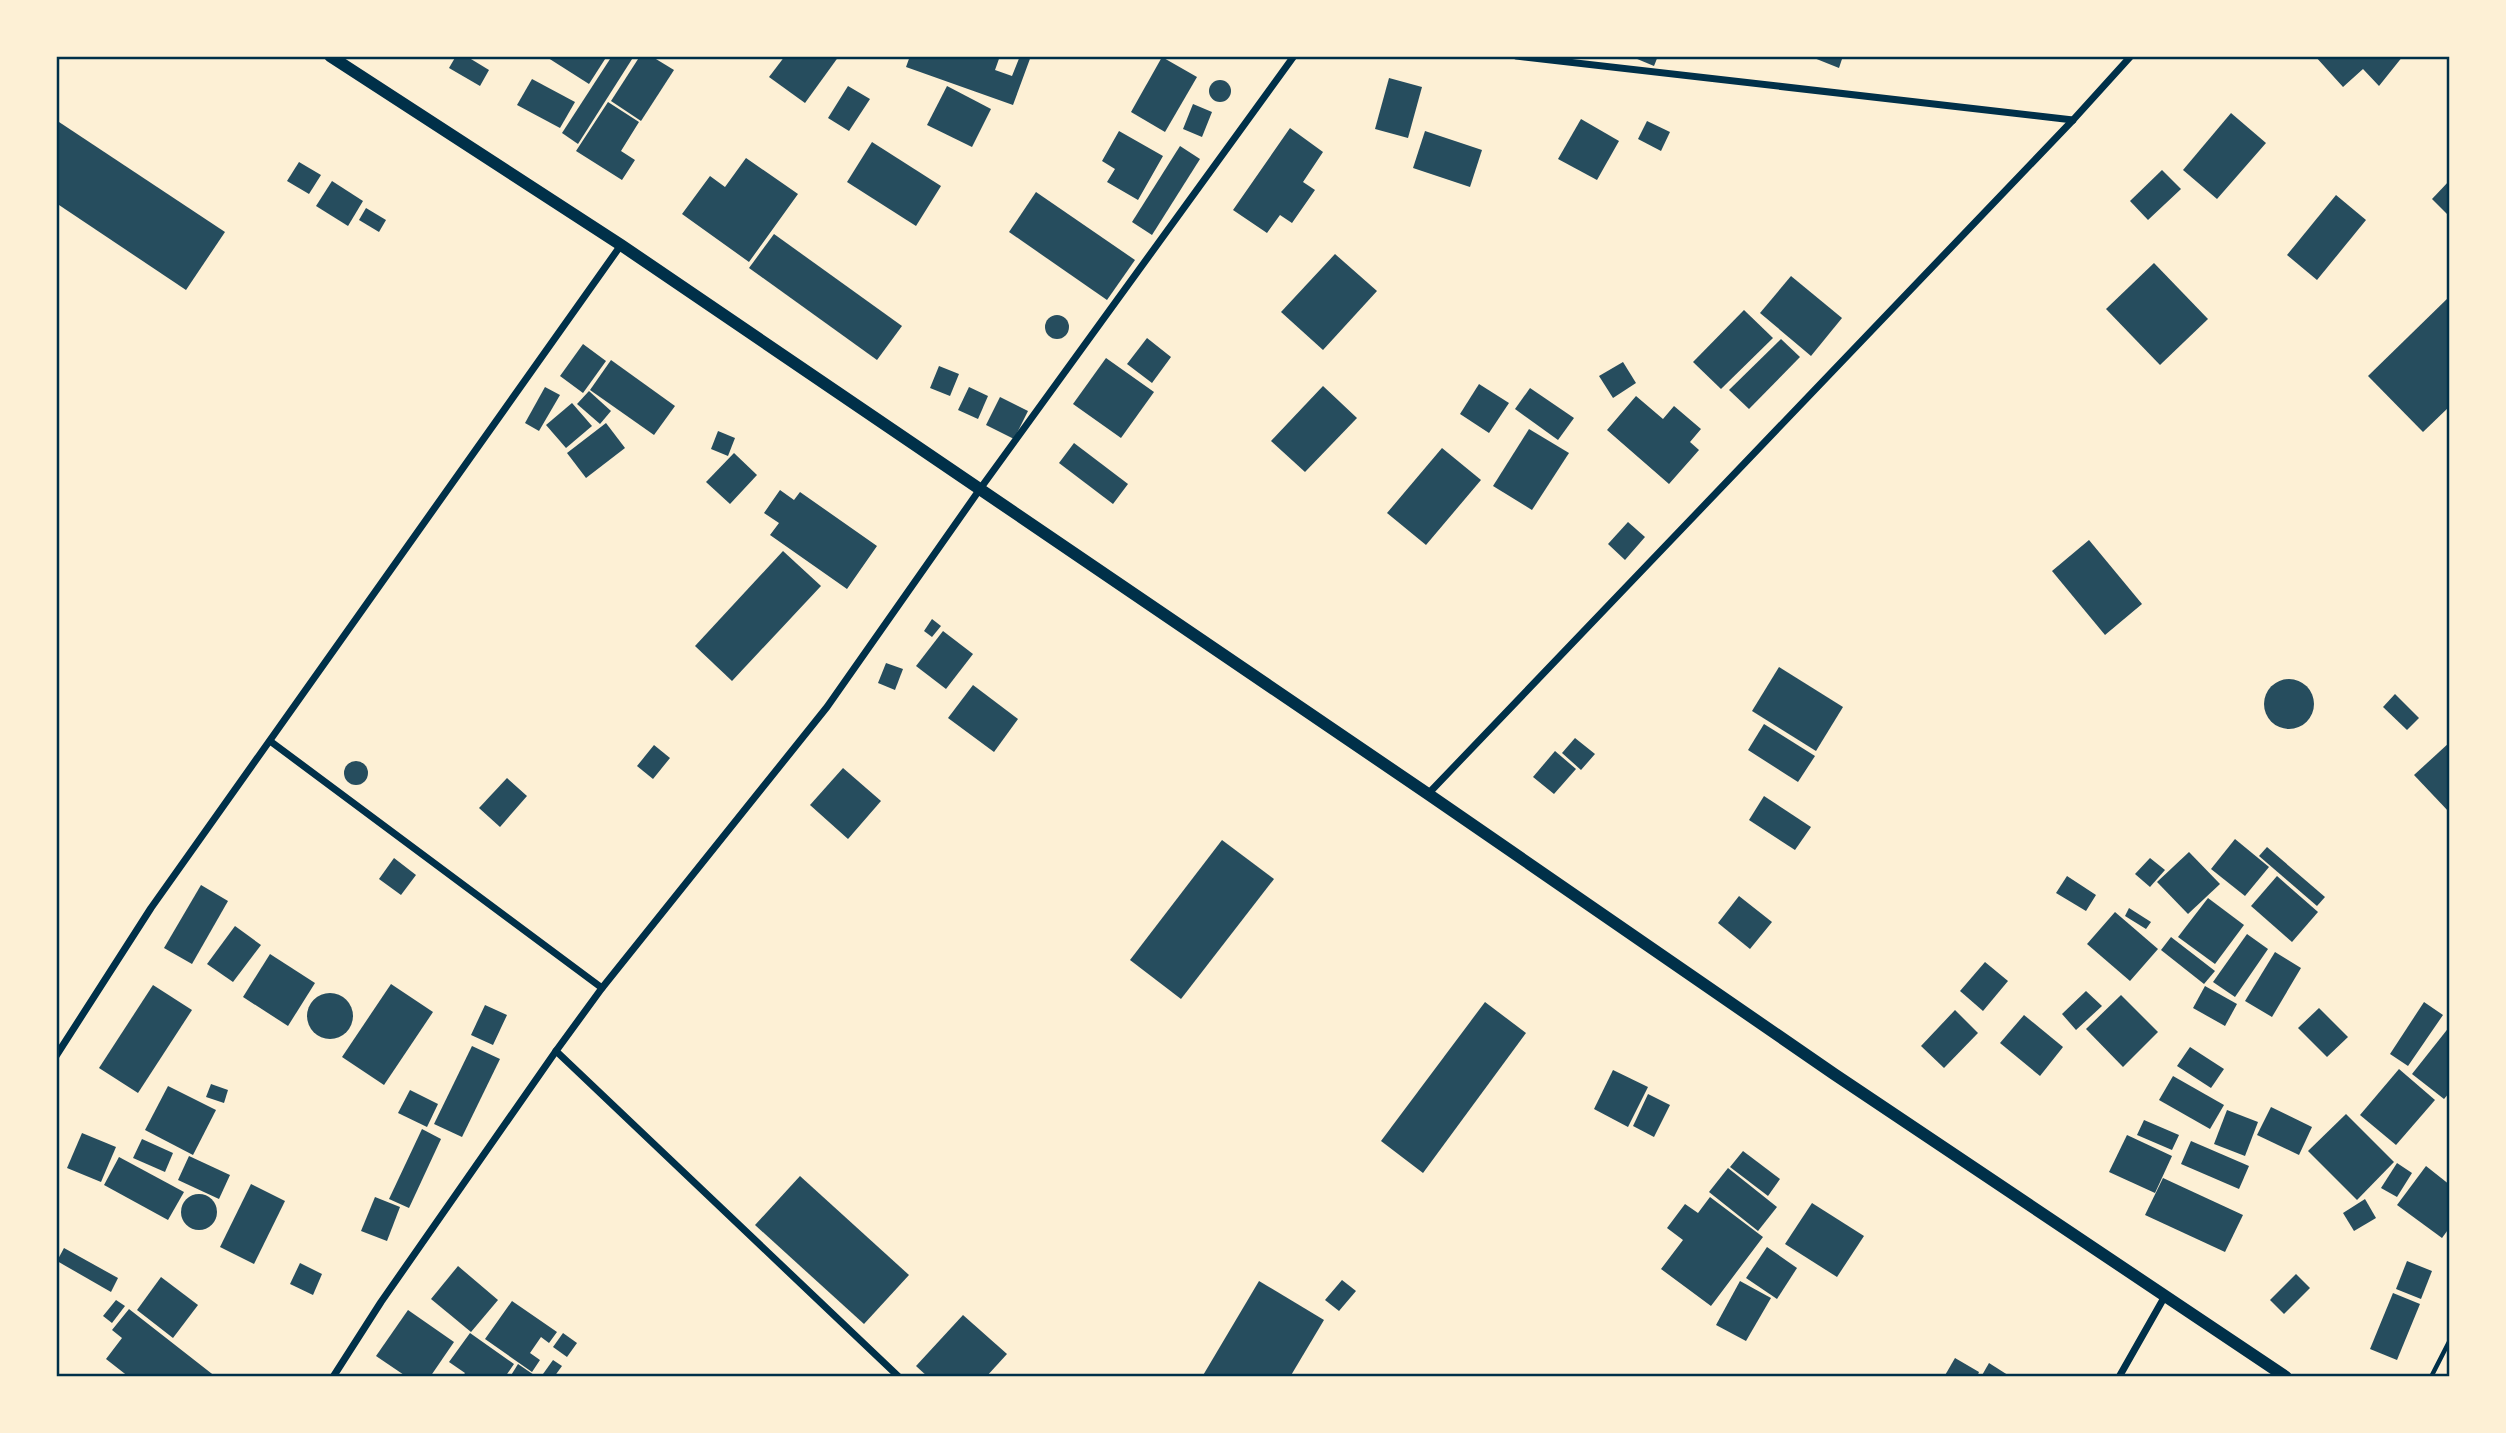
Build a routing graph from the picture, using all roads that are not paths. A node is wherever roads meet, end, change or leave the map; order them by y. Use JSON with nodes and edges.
{"nodes":[{"id":1,"x":330,"y":56,"type":"edge"},
{"id":2,"x":1294,"y":56,"type":"edge"},
{"id":3,"x":1516,"y":56,"type":"edge"},
{"id":4,"x":2131,"y":56,"type":"edge"},
{"id":5,"x":2073,"y":120,"type":"junction"},
{"id":6,"x":621,"y":245,"type":"junction"},
{"id":7,"x":980,"y":489,"type":"junction"},
{"id":8,"x":270,"y":741,"type":"junction"},
{"id":9,"x":1428,"y":794,"type":"junction"},
{"id":10,"x":602,"y":988,"type":"junction"},
{"id":11,"x":556,"y":1051,"type":"junction"},
{"id":12,"x":56,"y":1056,"type":"edge"},
{"id":13,"x":2166,"y":1295,"type":"junction"},
{"id":14,"x":333,"y":1377,"type":"edge"},
{"id":15,"x":899,"y":1377,"type":"edge"},
{"id":16,"x":2119,"y":1377,"type":"edge"},
{"id":17,"x":2286,"y":1377,"type":"edge"}],
"edges":[{"from":1,"to":6,"type":"street"},
{"from":2,"to":7,"type":"street"},
{"from":3,"to":5,"type":"street"},
{"from":4,"to":5,"type":"street"},
{"from":5,"to":9,"type":"street"},
{"from":6,"to":7,"type":"street"},
{"from":6,"to":8,"type":"street"},
{"from":7,"to":9,"type":"street"},
{"from":7,"to":10,"type":"street"},
{"from":8,"to":10,"type":"street"},
{"from":8,"to":12,"type":"street"},
{"from":9,"to":13,"type":"street"},
{"from":10,"to":11,"type":"street"},
{"from":11,"to":14,"type":"street"},
{"from":11,"to":15,"type":"street"},
{"from":13,"to":16,"type":"street"},
{"from":13,"to":17,"type":"street"}]}
